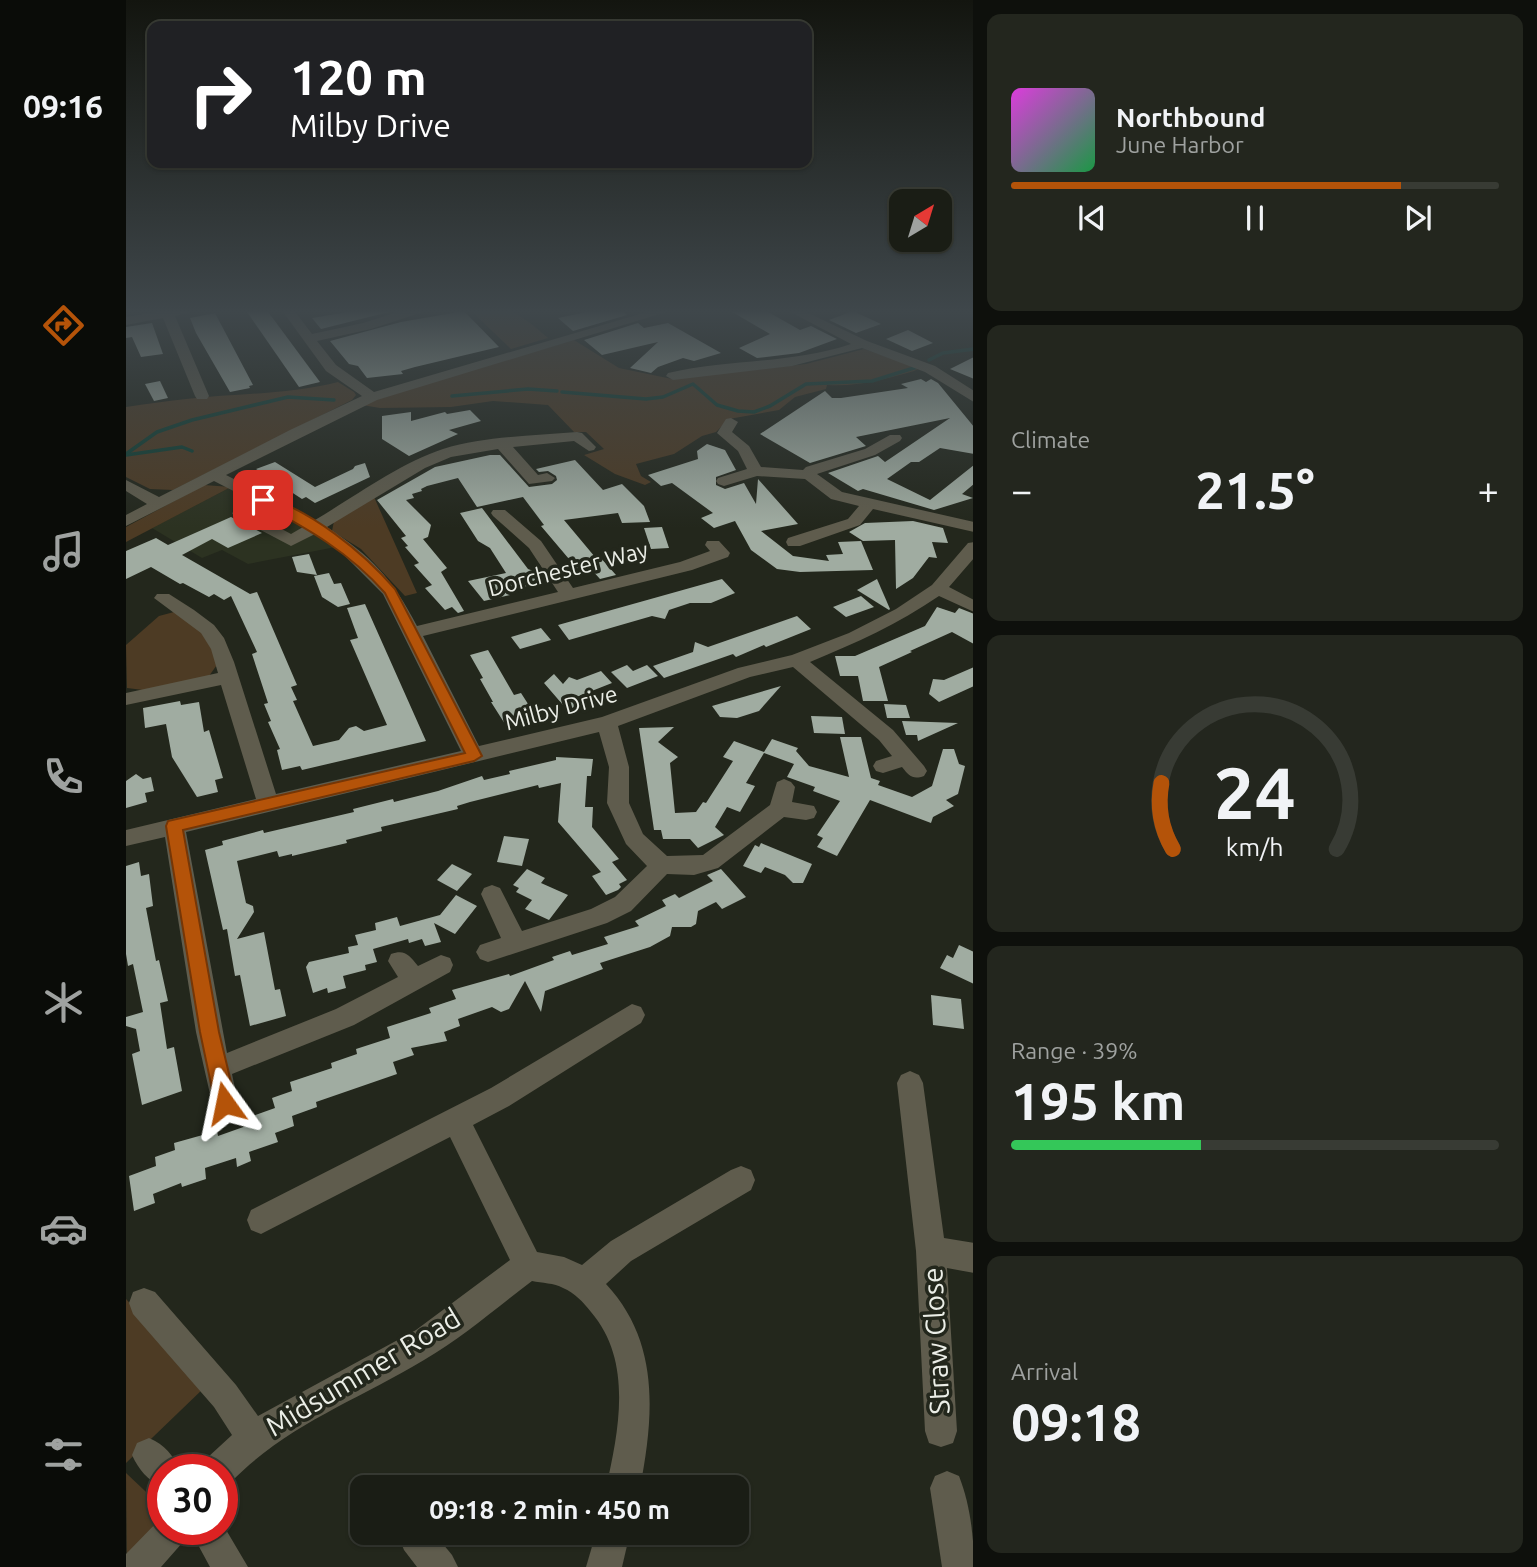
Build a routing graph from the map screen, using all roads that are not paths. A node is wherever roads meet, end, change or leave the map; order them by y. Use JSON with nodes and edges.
{"nodes":[{"id":1,"x":196,"y":382,"type":"edge"},
{"id":2,"x":351,"y":382,"type":"edge"},
{"id":3,"x":418,"y":382,"type":"edge"},
{"id":4,"x":950,"y":382,"type":"edge"},
{"id":5,"x":202,"y":396,"type":"dead end"},
{"id":6,"x":372,"y":397,"type":"junction"},
{"id":7,"x":973,"y":397,"type":"edge"},
{"id":8,"x":707,"y":438,"type":"dead end"},
{"id":9,"x":882,"y":441,"type":"dead end"},
{"id":10,"x":501,"y":443,"type":"junction"},
{"id":11,"x":589,"y":447,"type":"dead end"},
{"id":12,"x":756,"y":471,"type":"junction"},
{"id":13,"x":214,"y":475,"type":"junction"},
{"id":14,"x":809,"y":475,"type":"junction"},
{"id":15,"x":547,"y":478,"type":"dead end"},
{"id":16,"x":126,"y":485,"type":"edge"},
{"id":17,"x":719,"y":485,"type":"dead end"},
{"id":18,"x":263,"y":500,"type":"junction"},
{"id":19,"x":158,"y":503,"type":"junction"},
{"id":20,"x":868,"y":505,"type":"junction"},
{"id":21,"x":509,"y":515,"type":"dead end"},
{"id":22,"x":126,"y":521,"type":"edge"},
{"id":23,"x":316,"y":527,"type":"junction"},
{"id":24,"x":973,"y":527,"type":"edge"},
{"id":25,"x":794,"y":542,"type":"dead end"},
{"id":26,"x":713,"y":545,"type":"dead end"},
{"id":27,"x":973,"y":548,"type":"edge"},
{"id":28,"x":938,"y":589,"type":"junction"},
{"id":29,"x":568,"y":594,"type":"junction"},
{"id":30,"x":163,"y":598,"type":"dead end"},
{"id":31,"x":973,"y":606,"type":"edge"},
{"id":32,"x":412,"y":633,"type":"junction"},
{"id":33,"x":797,"y":660,"type":"junction"},
{"id":34,"x":228,"y":677,"type":"junction"},
{"id":35,"x":126,"y":699,"type":"edge"},
{"id":36,"x":607,"y":723,"type":"junction"},
{"id":37,"x":474,"y":756,"type":"junction"},
{"id":38,"x":883,"y":766,"type":"dead end"},
{"id":39,"x":268,"y":804,"type":"junction"},
{"id":40,"x":806,"y":812,"type":"dead end"},
{"id":41,"x":174,"y":826,"type":"junction"},
{"id":42,"x":126,"y":838,"type":"edge"},
{"id":43,"x":662,"y":864,"type":"junction"},
{"id":44,"x":492,"y":894,"type":"dead end"},
{"id":45,"x":516,"y":944,"type":"junction"},
{"id":46,"x":488,"y":952,"type":"dead end"},
{"id":47,"x":441,"y":965,"type":"dead end"},
{"id":48,"x":632,"y":1015,"type":"dead end"},
{"id":49,"x":218,"y":1068,"type":"junction"},
{"id":50,"x":910,"y":1083,"type":"dead end"},
{"id":51,"x":225,"y":1103,"type":"dead end"},
{"id":52,"x":456,"y":1120,"type":"junction"},
{"id":53,"x":741,"y":1180,"type":"dead end"},
{"id":54,"x":261,"y":1220,"type":"dead end"},
{"id":55,"x":931,"y":1251,"type":"junction"},
{"id":56,"x":973,"y":1258,"type":"edge"},
{"id":57,"x":528,"y":1265,"type":"junction"},
{"id":58,"x":585,"y":1283,"type":"junction"},
{"id":59,"x":144,"y":1303,"type":"dead end"},
{"id":60,"x":941,"y":1431,"type":"dead end"},
{"id":61,"x":236,"y":1453,"type":"edge"},
{"id":62,"x":625,"y":1475,"type":"edge"},
{"id":63,"x":947,"y":1488,"type":"dead end"},
{"id":64,"x":158,"y":1545,"type":"edge"},
{"id":65,"x":216,"y":1545,"type":"edge"},
{"id":66,"x":422,"y":1545,"type":"edge"},
{"id":67,"x":610,"y":1545,"type":"edge"},
{"id":68,"x":138,"y":1567,"type":"edge"},
{"id":69,"x":230,"y":1567,"type":"edge"},
{"id":70,"x":440,"y":1567,"type":"edge"},
{"id":71,"x":604,"y":1567,"type":"edge"},
{"id":72,"x":960,"y":1567,"type":"edge"}],
"edges":[{"from":1,"to":5,"type":"street"},
{"from":2,"to":6,"type":"street"},
{"from":3,"to":6,"type":"street"},
{"from":4,"to":7,"type":"street"},
{"from":6,"to":13,"type":"street"},
{"from":8,"to":12,"type":"street"},
{"from":9,"to":14,"type":"street"},
{"from":10,"to":11,"type":"street"},
{"from":10,"to":15,"type":"street"},
{"from":10,"to":23,"type":"street"},
{"from":12,"to":14,"type":"street"},
{"from":12,"to":17,"type":"street"},
{"from":13,"to":18,"type":"street"},
{"from":13,"to":19,"type":"street"},
{"from":14,"to":20,"type":"street"},
{"from":16,"to":19,"type":"street"},
{"from":18,"to":23,"type":"street"},
{"from":18,"to":23,"type":"street"},
{"from":19,"to":22,"type":"street"},
{"from":20,"to":24,"type":"street"},
{"from":20,"to":25,"type":"street"},
{"from":21,"to":29,"type":"street"},
{"from":23,"to":32,"type":"street"},
{"from":26,"to":29,"type":"street","name":"Dorchester Way"},
{"from":27,"to":28,"type":"street","name":"Milby Drive"},
{"from":28,"to":31,"type":"street"},
{"from":28,"to":33,"type":"street","name":"Milby Drive"},
{"from":29,"to":32,"type":"street","name":"Dorchester Way"},
{"from":30,"to":34,"type":"street"},
{"from":32,"to":37,"type":"street"},
{"from":33,"to":36,"type":"street","name":"Milby Drive"},
{"from":33,"to":38,"type":"street"},
{"from":34,"to":35,"type":"street"},
{"from":34,"to":39,"type":"street"},
{"from":36,"to":37,"type":"street","name":"Milby Drive"},
{"from":36,"to":43,"type":"street"},
{"from":37,"to":39,"type":"street","name":"Milby Drive"},
{"from":39,"to":41,"type":"street","name":"Milby Drive"},
{"from":40,"to":43,"type":"street"},
{"from":41,"to":42,"type":"street","name":"Milby Drive"},
{"from":41,"to":49,"type":"street"},
{"from":43,"to":45,"type":"street"},
{"from":44,"to":45,"type":"street"},
{"from":45,"to":46,"type":"street"},
{"from":47,"to":49,"type":"street"},
{"from":48,"to":52,"type":"street"},
{"from":49,"to":51,"type":"street"},
{"from":50,"to":55,"type":"street","name":"Straw Close"},
{"from":52,"to":54,"type":"street"},
{"from":52,"to":57,"type":"street"},
{"from":53,"to":58,"type":"street"},
{"from":55,"to":56,"type":"street","name":"Straw Close"},
{"from":55,"to":60,"type":"street","name":"Straw Close"},
{"from":57,"to":58,"type":"street"},
{"from":57,"to":61,"type":"street","name":"Midsummer Road"},
{"from":58,"to":62,"type":"street"},
{"from":59,"to":61,"type":"street"},
{"from":63,"to":72,"type":"street"},
{"from":64,"to":68,"type":"street"},
{"from":65,"to":69,"type":"street"},
{"from":66,"to":70,"type":"street"},
{"from":67,"to":71,"type":"street"}]}
